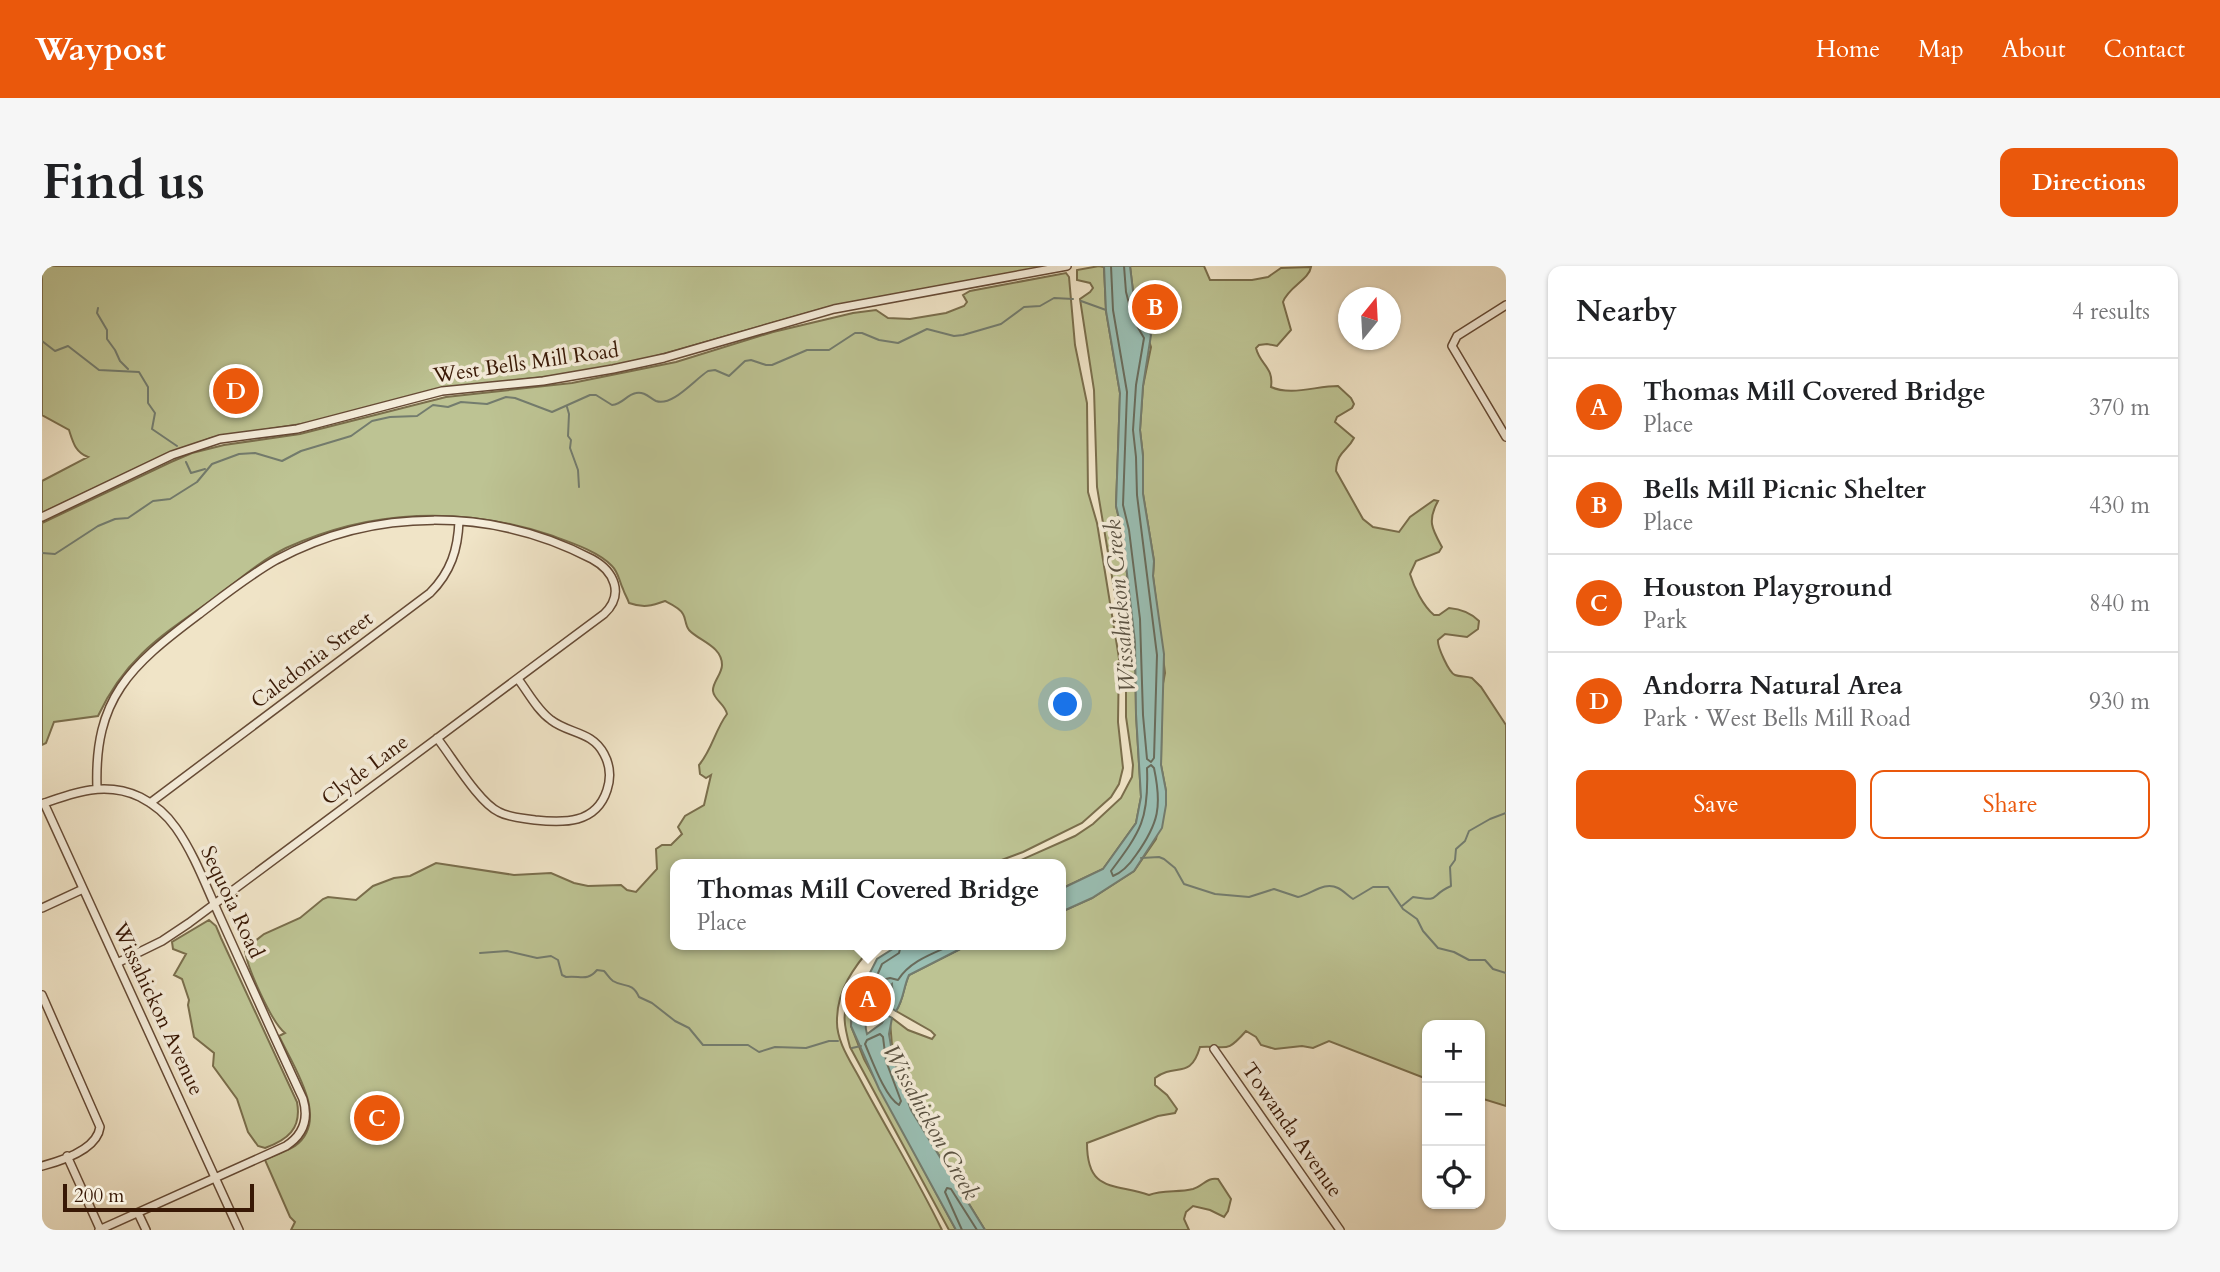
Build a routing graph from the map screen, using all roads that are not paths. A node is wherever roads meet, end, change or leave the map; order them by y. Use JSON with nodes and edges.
{"nodes":[{"id":1,"x":1067,"y":266,"type":"edge"},
{"id":2,"x":1506,"y":305,"type":"edge"},
{"id":3,"x":1506,"y":437,"type":"edge"},
{"id":4,"x":42,"y":517,"type":"edge"},
{"id":5,"x":459,"y":521,"type":"junction"},
{"id":6,"x":518,"y":678,"type":"junction"},
{"id":7,"x":438,"y":738,"type":"junction"},
{"id":8,"x":97,"y":788,"type":"junction"},
{"id":9,"x":150,"y":803,"type":"junction"},
{"id":10,"x":43,"y":804,"type":"edge"},
{"id":11,"x":83,"y":889,"type":"junction"},
{"id":12,"x":214,"y":905,"type":"junction"},
{"id":13,"x":42,"y":908,"type":"edge"},
{"id":14,"x":117,"y":963,"type":"junction"},
{"id":15,"x":42,"y":996,"type":"edge"},
{"id":16,"x":1214,"y":1049,"type":"dead end"},
{"id":17,"x":67,"y":1156,"type":"junction"},
{"id":18,"x":42,"y":1166,"type":"edge"},
{"id":19,"x":215,"y":1178,"type":"junction"},
{"id":20,"x":138,"y":1213,"type":"junction"},
{"id":21,"x":99,"y":1230,"type":"edge"},
{"id":22,"x":146,"y":1230,"type":"edge"},
{"id":23,"x":239,"y":1230,"type":"edge"},
{"id":24,"x":1340,"y":1230,"type":"edge"}],
"edges":[{"from":1,"to":4,"type":"street","name":"West Bells Mill Road"},
{"from":2,"to":3,"type":"street"},
{"from":5,"to":6,"type":"street","name":"Clyde Lane"},
{"from":5,"to":8,"type":"street"},
{"from":5,"to":9,"type":"street","name":"Caledonia Street"},
{"from":6,"to":7,"type":"street","name":"Clyde Lane"},
{"from":6,"to":7,"type":"street"},
{"from":7,"to":12,"type":"street","name":"Clyde Lane"},
{"from":8,"to":9,"type":"street","name":"Sequoia Road"},
{"from":8,"to":10,"type":"street","name":"Sequoia Road"},
{"from":9,"to":12,"type":"street","name":"Sequoia Road"},
{"from":10,"to":11,"type":"street","name":"Wissahickon Avenue"},
{"from":11,"to":13,"type":"street"},
{"from":11,"to":14,"type":"street","name":"Wissahickon Avenue"},
{"from":12,"to":14,"type":"street","name":"Clyde Lane"},
{"from":12,"to":19,"type":"street","name":"Sequoia Road"},
{"from":14,"to":19,"type":"street","name":"Wissahickon Avenue"},
{"from":15,"to":17,"type":"street"},
{"from":16,"to":24,"type":"street","name":"Towanda Avenue"},
{"from":17,"to":18,"type":"street"},
{"from":17,"to":21,"type":"street"},
{"from":19,"to":20,"type":"street"},
{"from":19,"to":23,"type":"street","name":"Wissahickon Avenue"},
{"from":20,"to":21,"type":"street"},
{"from":20,"to":22,"type":"street"}]}
